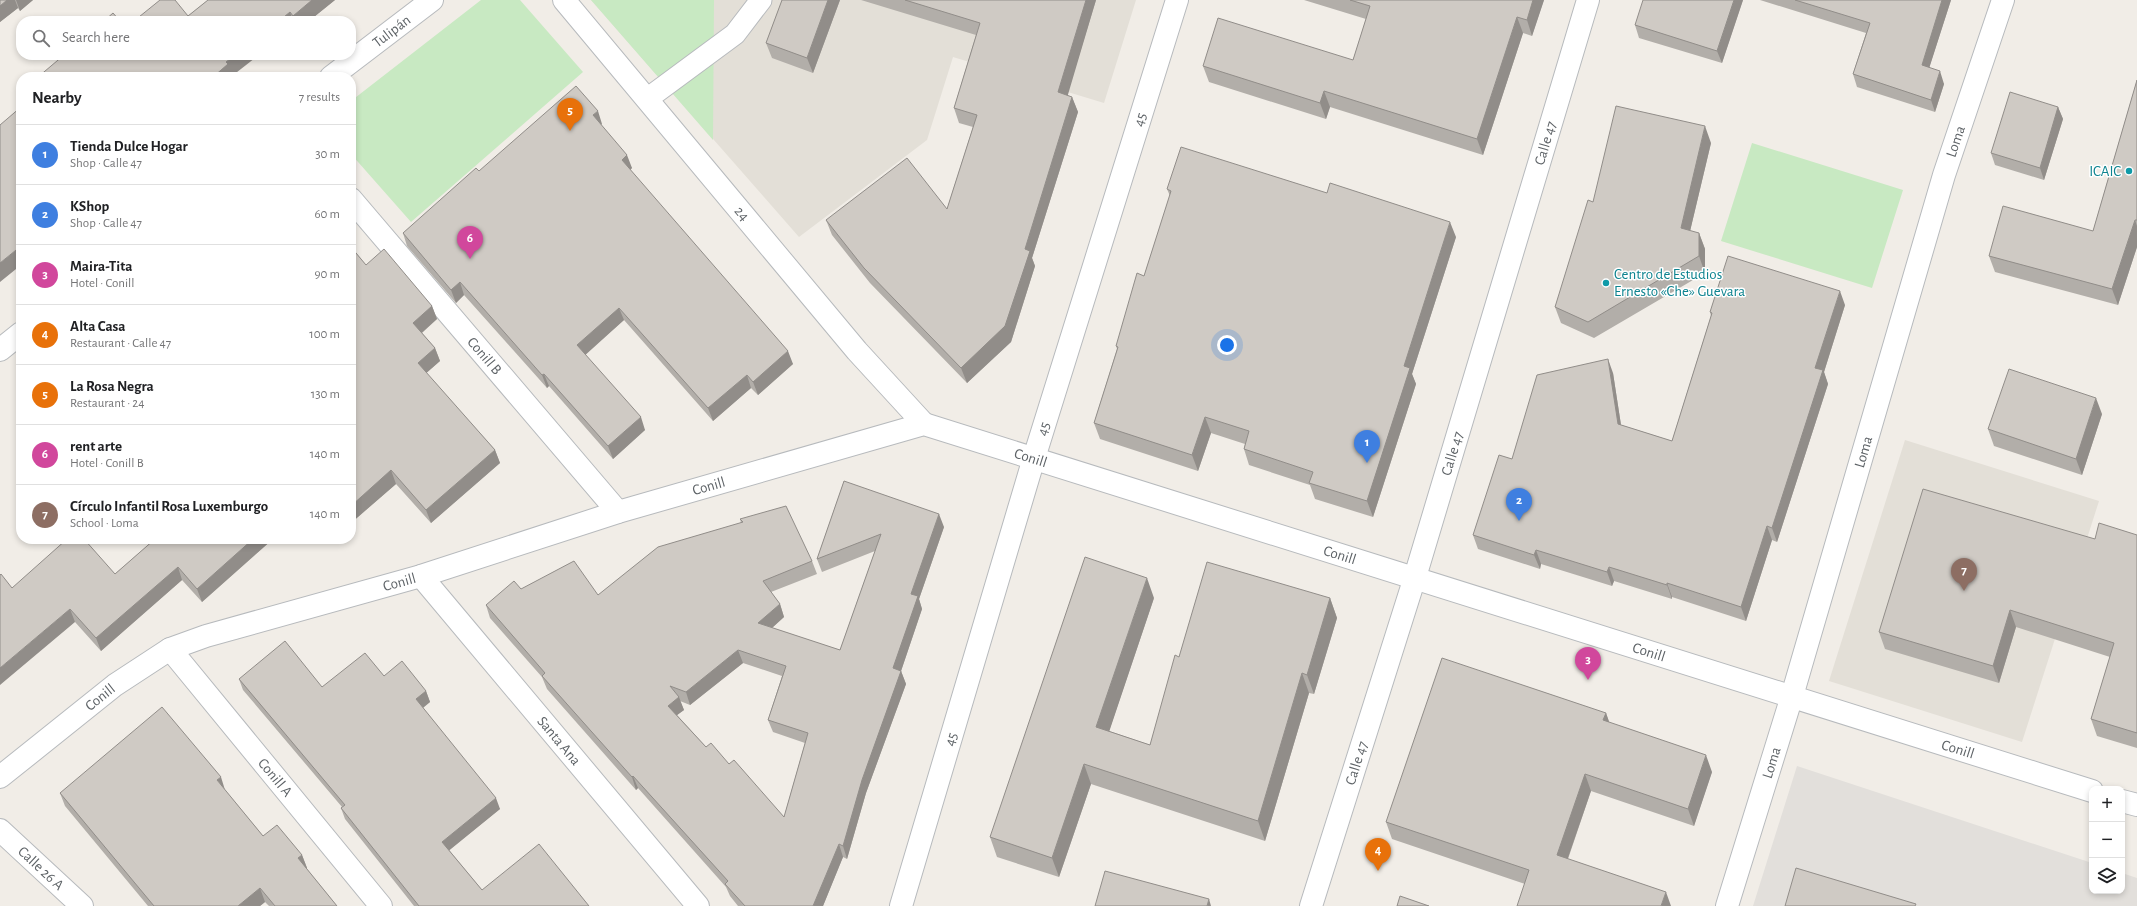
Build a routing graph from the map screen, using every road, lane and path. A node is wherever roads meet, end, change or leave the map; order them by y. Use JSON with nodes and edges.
{"nodes":[{"id":1,"x":432,"y":0,"type":"edge"},
{"id":2,"x":564,"y":0,"type":"edge"},
{"id":3,"x":761,"y":0,"type":"edge"},
{"id":4,"x":1177,"y":0,"type":"edge"},
{"id":5,"x":1588,"y":0,"type":"edge"},
{"id":6,"x":2003,"y":0,"type":"edge"},
{"id":7,"x":356,"y":58,"type":"edge"},
{"id":8,"x":353,"y":60,"type":"edge"},
{"id":9,"x":338,"y":72,"type":"edge"},
{"id":10,"x":647,"y":99,"type":"junction"},
{"id":11,"x":356,"y":205,"type":"edge"},
{"id":12,"x":16,"y":337,"type":"edge"},
{"id":13,"x":0,"y":350,"type":"edge"},
{"id":14,"x":924,"y":424,"type":"junction"},
{"id":15,"x":1034,"y":458,"type":"junction"},
{"id":16,"x":618,"y":512,"type":"junction"},
{"id":17,"x":421,"y":576,"type":"junction"},
{"id":18,"x":1415,"y":577,"type":"junction"},
{"id":19,"x":170,"y":649,"type":"junction"},
{"id":20,"x":1792,"y":696,"type":"junction"},
{"id":21,"x":0,"y":777,"type":"edge"},
{"id":22,"x":2089,"y":790,"type":"edge"},
{"id":23,"x":2125,"y":802,"type":"edge"},
{"id":24,"x":2137,"y":805,"type":"edge"},
{"id":25,"x":0,"y":830,"type":"edge"},
{"id":26,"x":82,"y":906,"type":"edge"},
{"id":27,"x":381,"y":906,"type":"edge"},
{"id":28,"x":698,"y":906,"type":"edge"},
{"id":29,"x":901,"y":906,"type":"edge"},
{"id":30,"x":1311,"y":906,"type":"edge"},
{"id":31,"x":1727,"y":906,"type":"edge"}],
"edges":[{"from":1,"to":7,"type":"street","name":"Tulipán"},
{"from":2,"to":10,"type":"street","name":"24"},
{"from":3,"to":10,"type":"lane"},
{"from":4,"to":15,"type":"street","name":"45"},
{"from":5,"to":18,"type":"street","name":"Calle 47"},
{"from":6,"to":20,"type":"street","name":"Loma"},
{"from":8,"to":9,"type":"street","name":"Tulipán"},
{"from":10,"to":14,"type":"street","name":"24"},
{"from":11,"to":16,"type":"street","name":"Conill B"},
{"from":12,"to":13,"type":"street"},
{"from":14,"to":15,"type":"street","name":"Conill"},
{"from":14,"to":16,"type":"street","name":"Conill"},
{"from":15,"to":18,"type":"street","name":"Conill"},
{"from":15,"to":29,"type":"street","name":"45"},
{"from":16,"to":17,"type":"street","name":"Conill"},
{"from":17,"to":19,"type":"street","name":"Conill"},
{"from":17,"to":28,"type":"street","name":"Santa Ana"},
{"from":18,"to":20,"type":"street","name":"Conill"},
{"from":18,"to":30,"type":"street","name":"Calle 47"},
{"from":19,"to":21,"type":"street","name":"Conill"},
{"from":19,"to":27,"type":"street","name":"Conill A"},
{"from":20,"to":22,"type":"street","name":"Conill"},
{"from":20,"to":31,"type":"street","name":"Loma"},
{"from":23,"to":24,"type":"street"},
{"from":25,"to":26,"type":"street","name":"Calle 26 A"}]}
